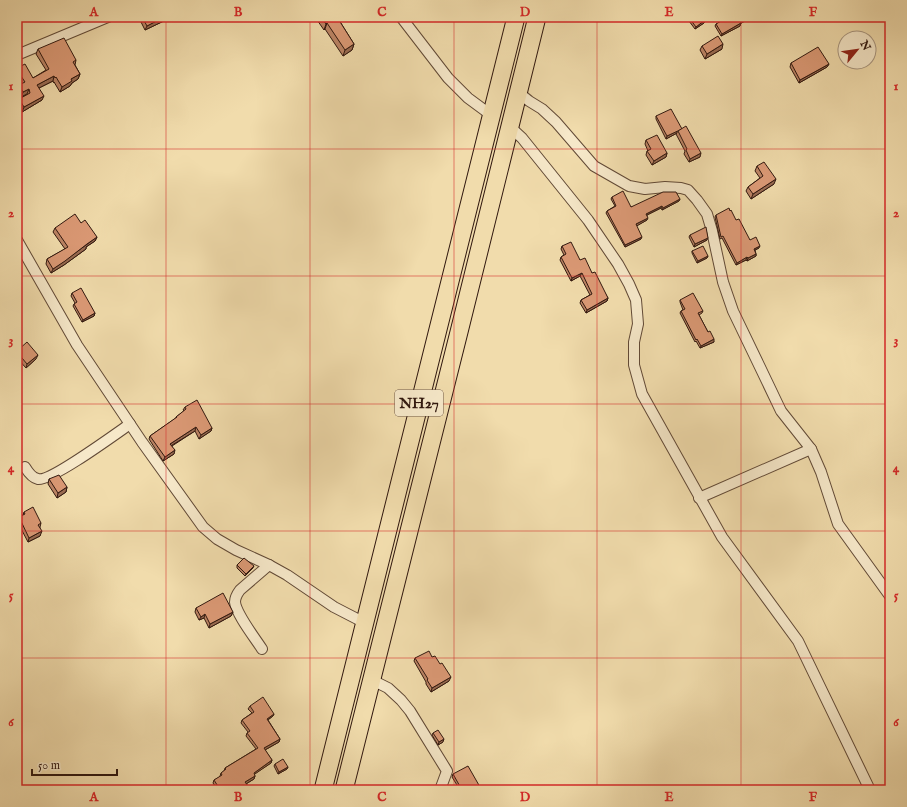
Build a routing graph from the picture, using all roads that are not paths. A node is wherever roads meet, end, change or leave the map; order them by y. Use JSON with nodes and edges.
{"nodes":[{"id":1,"x":108,"y":17,"type":"edge"},
{"id":2,"x":402,"y":17,"type":"edge"},
{"id":3,"x":516,"y":17,"type":"edge"},
{"id":4,"x":537,"y":17,"type":"edge"},
{"id":5,"x":17,"y":55,"type":"edge"},
{"id":6,"x":518,"y":92,"type":"junction"},
{"id":7,"x":491,"y":114,"type":"junction"},
{"id":8,"x":509,"y":126,"type":"junction"},
{"id":9,"x":17,"y":240,"type":"edge"},
{"id":10,"x":130,"y":424,"type":"junction"},
{"id":11,"x":811,"y":449,"type":"junction"},
{"id":12,"x":25,"y":467,"type":"dead end"},
{"id":13,"x":699,"y":498,"type":"junction"},
{"id":14,"x":269,"y":565,"type":"junction"},
{"id":15,"x":890,"y":596,"type":"edge"},
{"id":16,"x":364,"y":623,"type":"junction"},
{"id":17,"x":262,"y":649,"type":"dead end"},
{"id":18,"x":372,"y":680,"type":"junction"},
{"id":19,"x":323,"y":790,"type":"edge"},
{"id":20,"x":344,"y":790,"type":"edge"},
{"id":21,"x":440,"y":790,"type":"edge"},
{"id":22,"x":870,"y":790,"type":"edge"}],
"edges":[{"from":1,"to":5,"type":"street"},
{"from":2,"to":7,"type":"street"},
{"from":3,"to":7,"type":"highway","number":"NH27"},
{"from":4,"to":6,"type":"highway","number":"NH27"},
{"from":6,"to":8,"type":"highway","number":"NH27"},
{"from":6,"to":11,"type":"street"},
{"from":7,"to":16,"type":"highway","number":"NH27"},
{"from":8,"to":13,"type":"street"},
{"from":8,"to":18,"type":"highway","number":"NH27"},
{"from":9,"to":10,"type":"street"},
{"from":10,"to":12,"type":"street"},
{"from":10,"to":14,"type":"street"},
{"from":11,"to":13,"type":"street"},
{"from":11,"to":15,"type":"street"},
{"from":13,"to":22,"type":"street"},
{"from":14,"to":16,"type":"street"},
{"from":14,"to":17,"type":"street"},
{"from":16,"to":19,"type":"highway","number":"NH27"},
{"from":18,"to":20,"type":"highway","number":"NH27"},
{"from":18,"to":21,"type":"street"}]}
